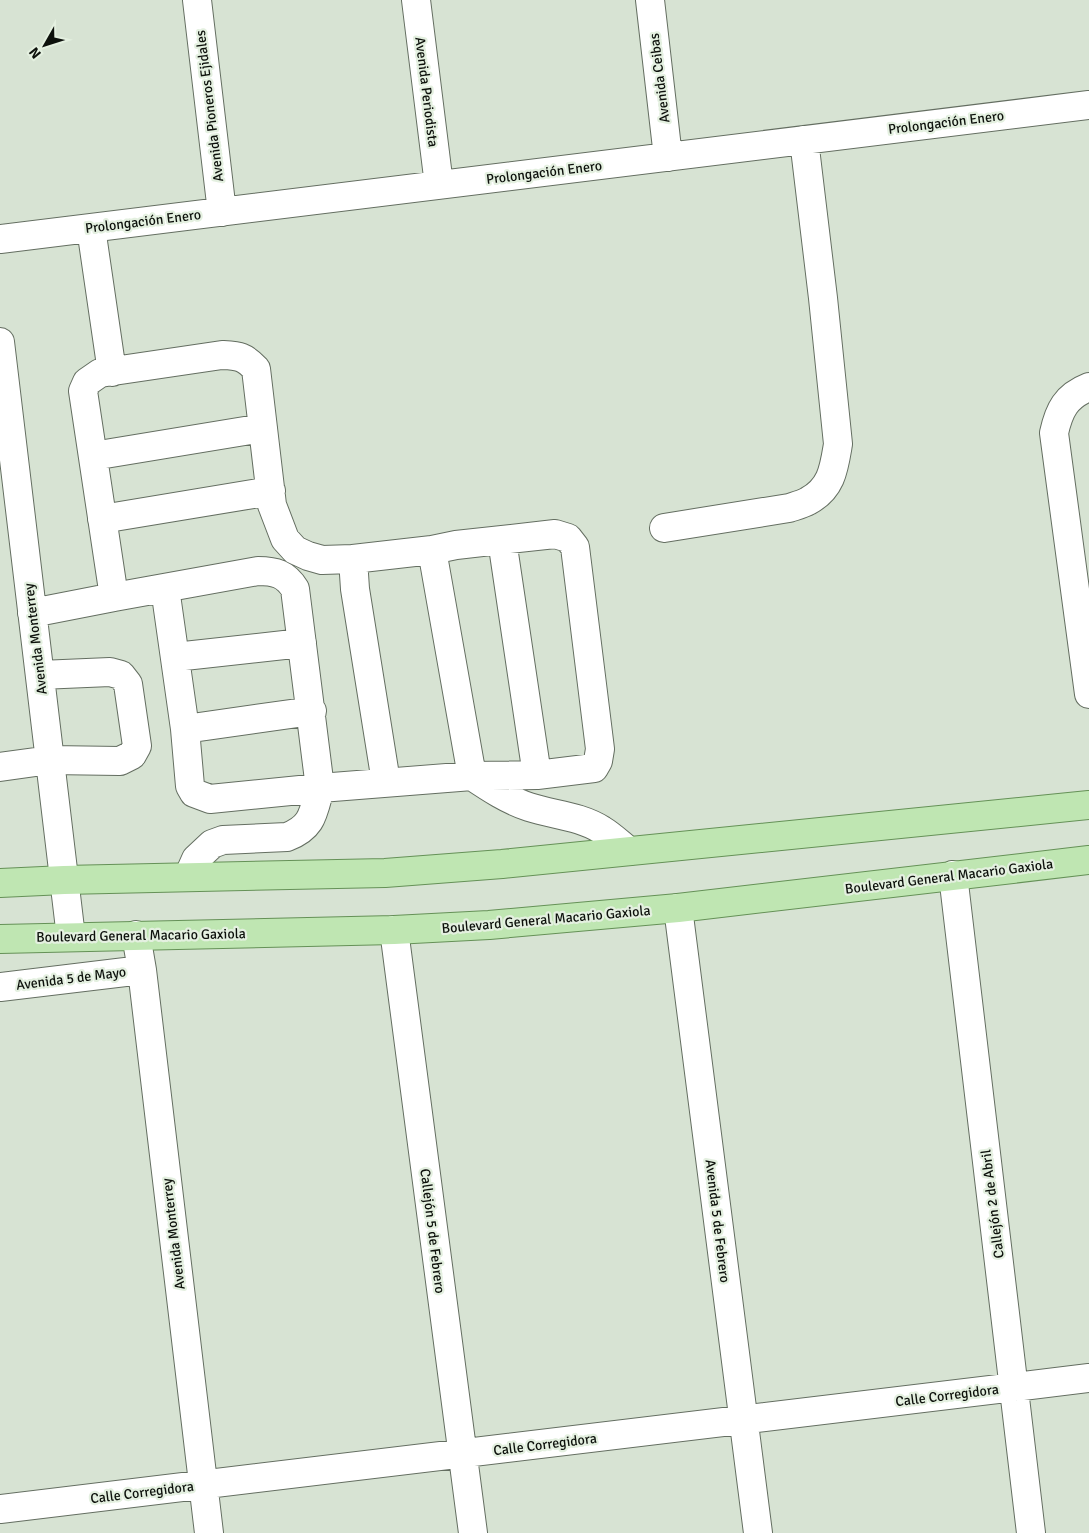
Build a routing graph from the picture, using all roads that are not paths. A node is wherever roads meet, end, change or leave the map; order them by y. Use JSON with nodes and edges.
{"nodes":[{"id":1,"x":197,"y":0,"type":"edge"},
{"id":2,"x":416,"y":0,"type":"edge"},
{"id":3,"x":650,"y":0,"type":"edge"},
{"id":4,"x":1089,"y":105,"type":"edge"},
{"id":5,"x":804,"y":140,"type":"junction"},
{"id":6,"x":668,"y":157,"type":"junction"},
{"id":7,"x":439,"y":185,"type":"junction"},
{"id":8,"x":222,"y":212,"type":"junction"},
{"id":9,"x":91,"y":228,"type":"junction"},
{"id":10,"x":0,"y":239,"type":"edge"},
{"id":11,"x":0,"y":342,"type":"edge"},
{"id":12,"x":112,"y":372,"type":"junction"},
{"id":13,"x":1089,"y":387,"type":"edge"},
{"id":14,"x":263,"y":428,"type":"junction"},
{"id":15,"x":93,"y":456,"type":"junction"},
{"id":16,"x":8,"y":477,"type":"edge"},
{"id":17,"x":271,"y":492,"type":"junction"},
{"id":18,"x":102,"y":519,"type":"junction"},
{"id":19,"x":664,"y":528,"type":"dead end"},
{"id":20,"x":11,"y":536,"type":"edge"},
{"id":21,"x":502,"y":540,"type":"junction"},
{"id":22,"x":432,"y":550,"type":"junction"},
{"id":23,"x":353,"y":559,"type":"junction"},
{"id":24,"x":165,"y":588,"type":"junction"},
{"id":25,"x":114,"y":597,"type":"junction"},
{"id":26,"x":32,"y":613,"type":"junction"},
{"id":27,"x":302,"y":643,"type":"junction"},
{"id":28,"x":175,"y":657,"type":"junction"},
{"id":29,"x":40,"y":675,"type":"junction"},
{"id":30,"x":1089,"y":694,"type":"edge"},
{"id":31,"x":312,"y":711,"type":"junction"},
{"id":32,"x":185,"y":729,"type":"junction"},
{"id":33,"x":50,"y":760,"type":"junction"},
{"id":34,"x":0,"y":767,"type":"edge"},
{"id":35,"x":472,"y":776,"type":"junction"},
{"id":36,"x":537,"y":776,"type":"junction"},
{"id":37,"x":386,"y":782,"type":"junction"},
{"id":38,"x":320,"y":788,"type":"junction"},
{"id":39,"x":1089,"y":805,"type":"edge"},
{"id":40,"x":630,"y":852,"type":"junction"},
{"id":41,"x":1089,"y":860,"type":"edge"},
{"id":42,"x":953,"y":876,"type":"junction"},
{"id":43,"x":188,"y":877,"type":"junction"},
{"id":44,"x":64,"y":880,"type":"junction"},
{"id":45,"x":0,"y":883,"type":"edge"},
{"id":46,"x":678,"y":908,"type":"junction"},
{"id":47,"x":394,"y":930,"type":"junction"},
{"id":48,"x":136,"y":935,"type":"junction"},
{"id":49,"x":71,"y":937,"type":"junction"},
{"id":50,"x":0,"y":939,"type":"edge"},
{"id":51,"x":142,"y":970,"type":"junction"},
{"id":52,"x":0,"y":987,"type":"edge"},
{"id":53,"x":1089,"y":1378,"type":"edge"},
{"id":54,"x":1013,"y":1387,"type":"junction"},
{"id":55,"x":744,"y":1419,"type":"junction"},
{"id":56,"x":462,"y":1454,"type":"junction"},
{"id":57,"x":203,"y":1484,"type":"junction"},
{"id":58,"x":0,"y":1510,"type":"edge"},
{"id":59,"x":209,"y":1533,"type":"edge"},
{"id":60,"x":473,"y":1533,"type":"edge"},
{"id":61,"x":758,"y":1533,"type":"edge"},
{"id":62,"x":1032,"y":1533,"type":"edge"}],
"edges":[{"from":1,"to":8,"type":"street","name":"Avenida Pioneros Ejidales"},
{"from":2,"to":7,"type":"street","name":"Avenida Periodista"},
{"from":3,"to":6,"type":"street","name":"Avenida Ceibas"},
{"from":4,"to":5,"type":"street","name":"Prolongación Enero"},
{"from":5,"to":6,"type":"street","name":"Prolongación Enero"},
{"from":5,"to":19,"type":"street"},
{"from":6,"to":7,"type":"street","name":"Prolongación Enero"},
{"from":7,"to":8,"type":"street","name":"Prolongación Enero"},
{"from":8,"to":9,"type":"street","name":"Prolongación Enero"},
{"from":9,"to":10,"type":"street","name":"Prolongación Enero"},
{"from":9,"to":12,"type":"street"},
{"from":11,"to":16,"type":"street","name":"Avenida Monterrey"},
{"from":12,"to":14,"type":"street"},
{"from":12,"to":15,"type":"street"},
{"from":13,"to":30,"type":"street"},
{"from":14,"to":15,"type":"street"},
{"from":14,"to":17,"type":"street"},
{"from":15,"to":18,"type":"street"},
{"from":16,"to":20,"type":"street","name":"Avenida Monterrey"},
{"from":17,"to":18,"type":"street"},
{"from":17,"to":23,"type":"street"},
{"from":18,"to":25,"type":"street"},
{"from":20,"to":26,"type":"street","name":"Avenida Monterrey"},
{"from":21,"to":22,"type":"street"},
{"from":21,"to":36,"type":"street"},
{"from":21,"to":36,"type":"street"},
{"from":22,"to":23,"type":"street"},
{"from":22,"to":35,"type":"street"},
{"from":23,"to":37,"type":"street"},
{"from":24,"to":25,"type":"street"},
{"from":24,"to":27,"type":"street"},
{"from":24,"to":28,"type":"street"},
{"from":25,"to":26,"type":"street"},
{"from":26,"to":29,"type":"street","name":"Avenida Monterrey"},
{"from":27,"to":28,"type":"street"},
{"from":27,"to":31,"type":"street"},
{"from":28,"to":32,"type":"street"},
{"from":29,"to":33,"type":"street","name":"Avenida Monterrey"},
{"from":29,"to":33,"type":"street"},
{"from":31,"to":32,"type":"street"},
{"from":31,"to":38,"type":"street"},
{"from":32,"to":38,"type":"street"},
{"from":33,"to":34,"type":"street"},
{"from":33,"to":44,"type":"street","name":"Avenida Monterrey"},
{"from":35,"to":36,"type":"street"},
{"from":35,"to":37,"type":"street"},
{"from":35,"to":40,"type":"street"},
{"from":37,"to":38,"type":"street"},
{"from":38,"to":43,"type":"street"},
{"from":39,"to":40,"type":"main road"},
{"from":40,"to":43,"type":"main road"},
{"from":41,"to":42,"type":"main road","name":"Boulevard General Macario Gaxiola"},
{"from":42,"to":46,"type":"main road","name":"Boulevard General Macario Gaxiola"},
{"from":42,"to":54,"type":"street","name":"Callejón 2 de Abril"},
{"from":43,"to":44,"type":"main road"},
{"from":44,"to":45,"type":"main road"},
{"from":44,"to":49,"type":"street","name":"Avenida Monterrey"},
{"from":46,"to":47,"type":"main road","name":"Boulevard General Macario Gaxiola"},
{"from":46,"to":55,"type":"street","name":"Avenida 5 de Febrero"},
{"from":47,"to":48,"type":"main road","name":"Boulevard General Macario Gaxiola"},
{"from":47,"to":56,"type":"street","name":"Callejón 5 de Febrero"},
{"from":48,"to":49,"type":"main road","name":"Boulevard General Macario Gaxiola"},
{"from":48,"to":51,"type":"street","name":"Avenida Monterrey"},
{"from":49,"to":50,"type":"main road","name":"Boulevard General Macario Gaxiola"},
{"from":51,"to":52,"type":"street","name":"Avenida 5 de Mayo"},
{"from":51,"to":57,"type":"street","name":"Avenida Monterrey"},
{"from":53,"to":54,"type":"street","name":"Calle Corregidora"},
{"from":54,"to":55,"type":"street","name":"Calle Corregidora"},
{"from":54,"to":62,"type":"street","name":"Callejón 2 de Abril"},
{"from":55,"to":56,"type":"street","name":"Calle Corregidora"},
{"from":55,"to":61,"type":"street","name":"Avenida 5 de Febrero"},
{"from":56,"to":57,"type":"street","name":"Calle Corregidora"},
{"from":56,"to":60,"type":"street","name":"Callejón 5 de Febrero"},
{"from":57,"to":58,"type":"street","name":"Calle Corregidora"},
{"from":57,"to":59,"type":"street","name":"Avenida Monterrey"}]}
